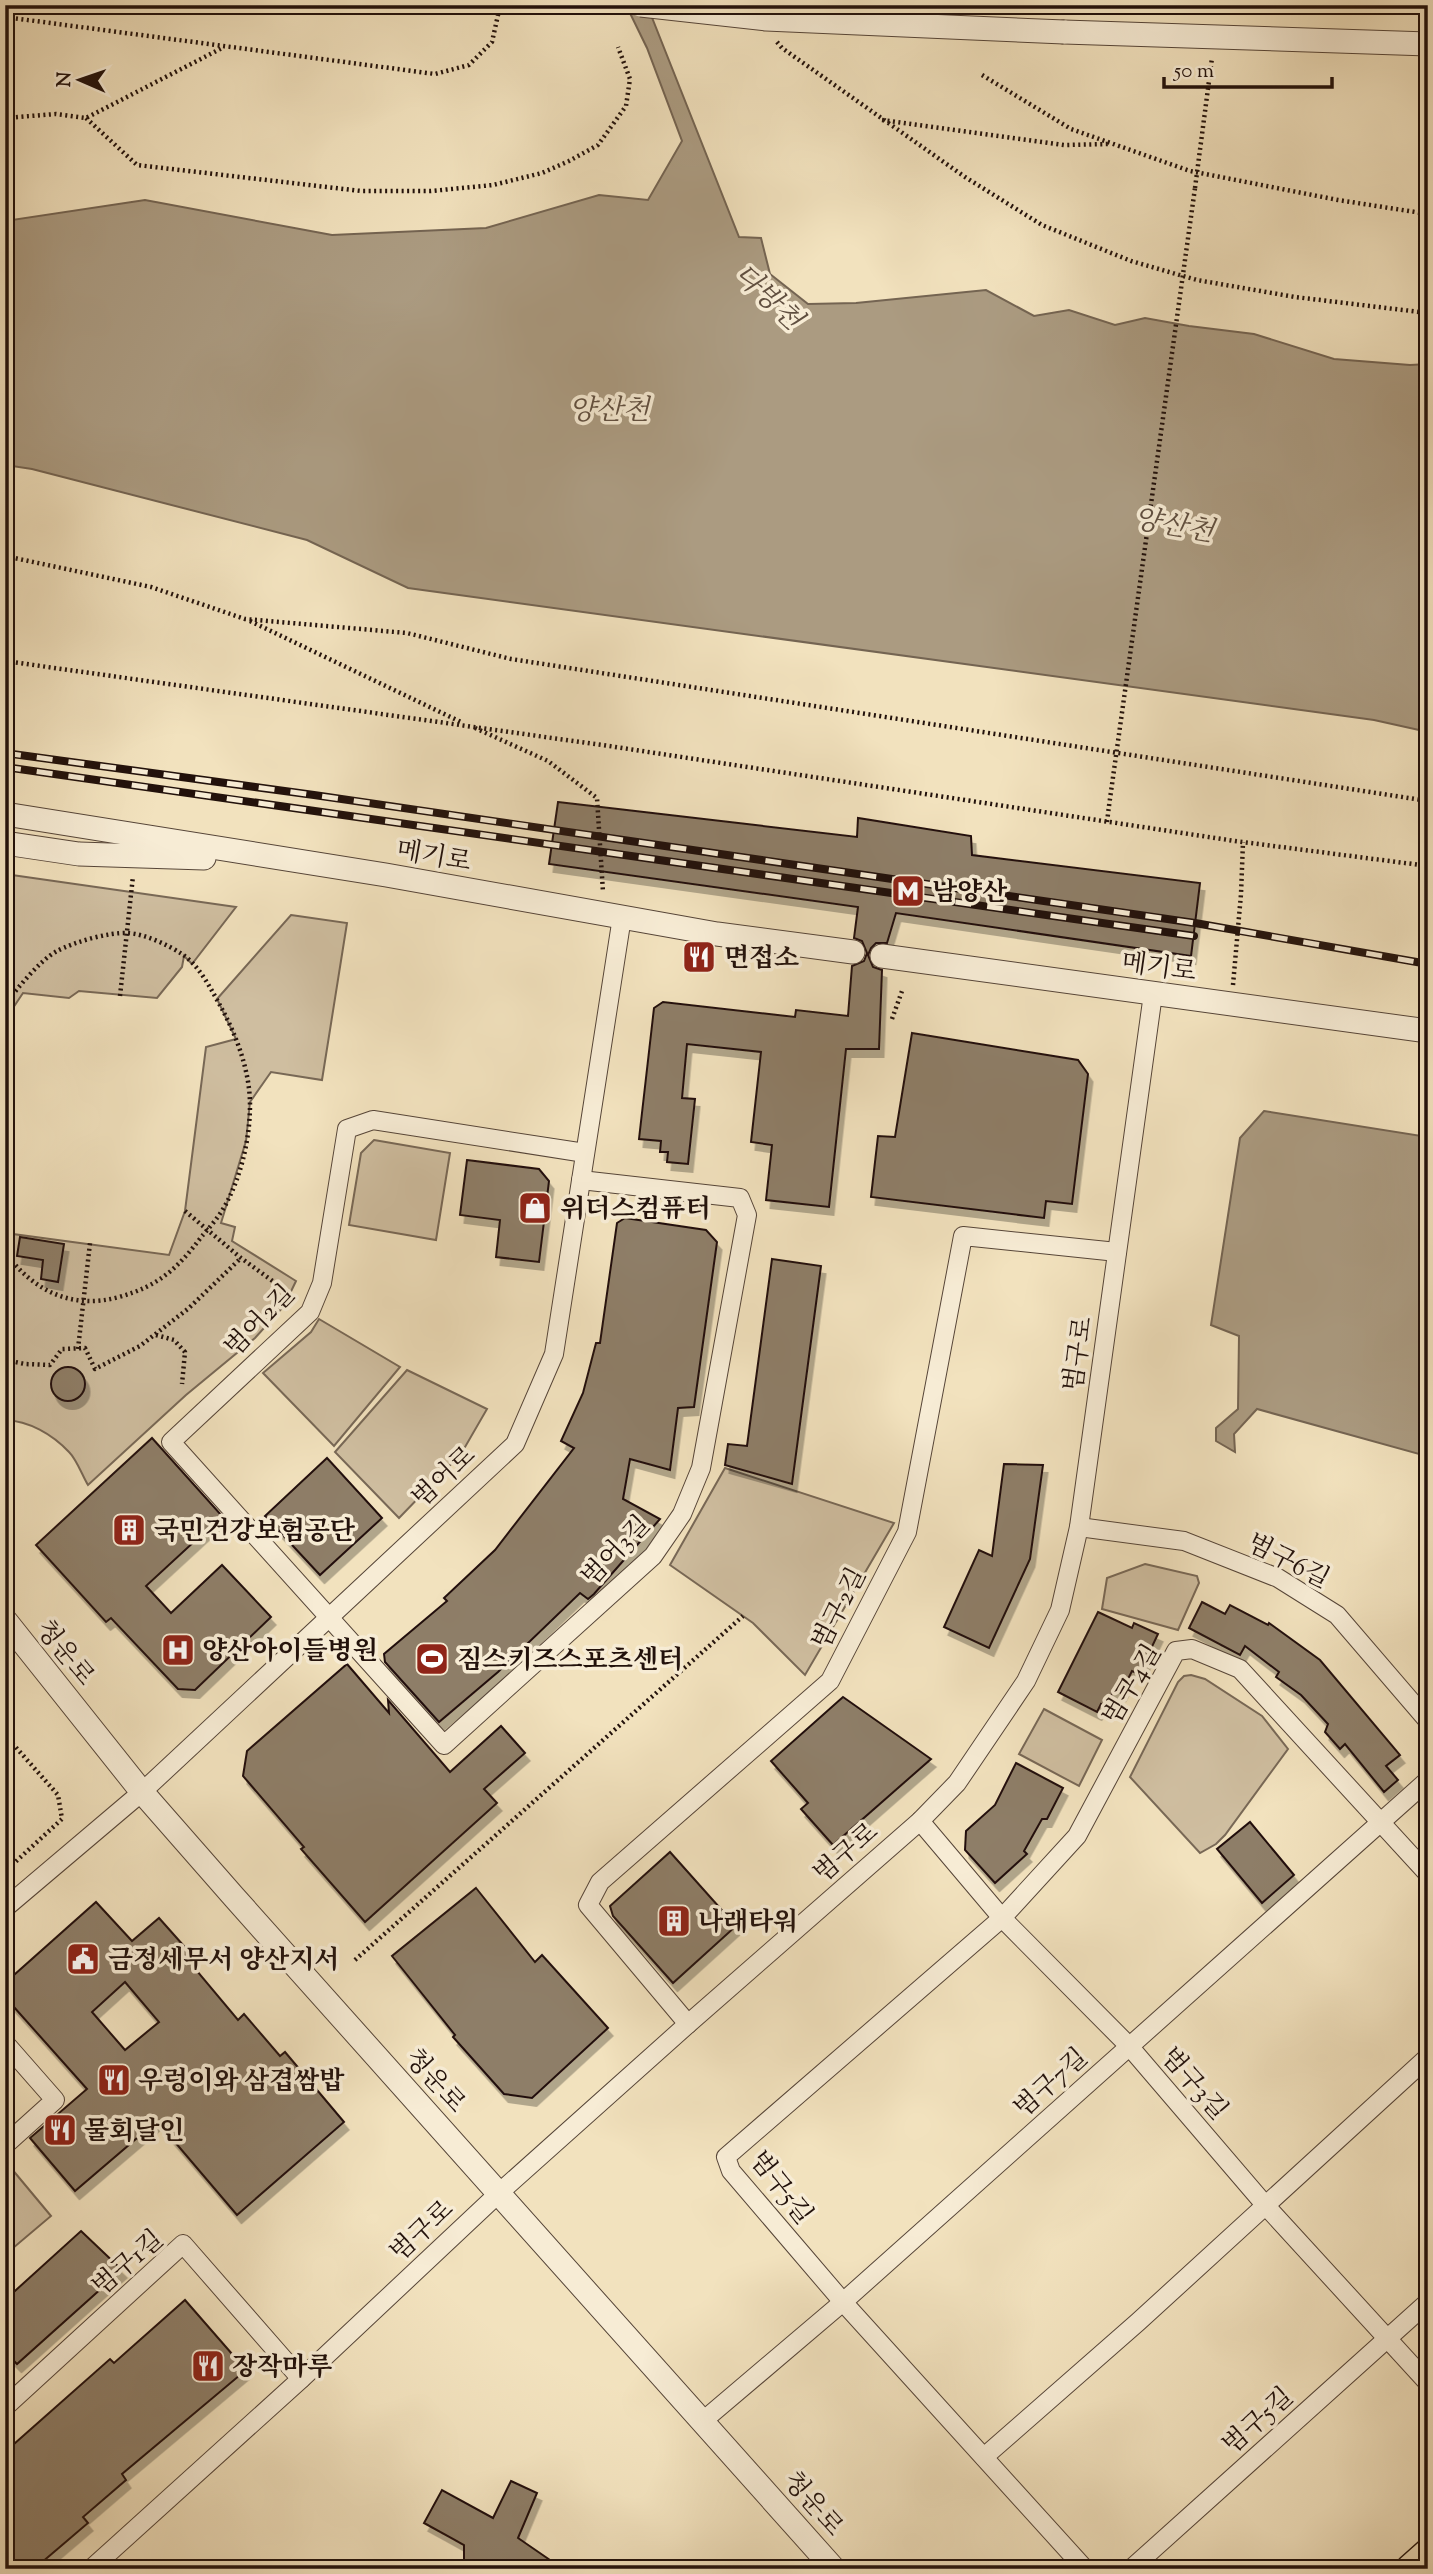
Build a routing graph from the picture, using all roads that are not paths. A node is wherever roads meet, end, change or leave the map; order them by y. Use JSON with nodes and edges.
{"nodes":[{"id":1,"x":641,"y":5,"type":"edge"},
{"id":2,"x":1428,"y":44,"type":"edge"},
{"id":3,"x":5,"y":814,"type":"edge"},
{"id":4,"x":5,"y":843,"type":"edge"},
{"id":5,"x":298,"y":861,"type":"junction"},
{"id":6,"x":613,"y":915,"type":"junction"},
{"id":7,"x":853,"y":952,"type":"dead end"},
{"id":8,"x":882,"y":957,"type":"dead end"},
{"id":9,"x":1153,"y":993,"type":"junction"},
{"id":10,"x":1428,"y":1031,"type":"edge"},
{"id":11,"x":585,"y":1153,"type":"junction"},
{"id":12,"x":581,"y":1180,"type":"junction"},
{"id":13,"x":1117,"y":1252,"type":"junction"},
{"id":14,"x":1079,"y":1527,"type":"junction"},
{"id":15,"x":330,"y":1617,"type":"junction"},
{"id":16,"x":5,"y":1620,"type":"edge"},
{"id":17,"x":1428,"y":1721,"type":"edge"},
{"id":18,"x":1428,"y":1780,"type":"edge"},
{"id":19,"x":142,"y":1792,"type":"junction"},
{"id":20,"x":920,"y":1821,"type":"junction"},
{"id":21,"x":1381,"y":1821,"type":"junction"},
{"id":22,"x":1428,"y":1874,"type":"edge"},
{"id":23,"x":5,"y":1908,"type":"edge"},
{"id":24,"x":1002,"y":1917,"type":"junction"},
{"id":25,"x":688,"y":2024,"type":"junction"},
{"id":26,"x":5,"y":2043,"type":"edge"},
{"id":27,"x":1129,"y":2046,"type":"junction"},
{"id":28,"x":1428,"y":2057,"type":"edge"},
{"id":29,"x":5,"y":2145,"type":"edge"},
{"id":30,"x":499,"y":2193,"type":"junction"},
{"id":31,"x":1266,"y":2206,"type":"junction"},
{"id":32,"x":843,"y":2302,"type":"junction"},
{"id":33,"x":1428,"y":2302,"type":"edge"},
{"id":34,"x":1387,"y":2338,"type":"junction"},
{"id":35,"x":301,"y":2379,"type":"junction"},
{"id":36,"x":1428,"y":2383,"type":"edge"},
{"id":37,"x":5,"y":2407,"type":"edge"},
{"id":38,"x":704,"y":2420,"type":"junction"},
{"id":39,"x":984,"y":2457,"type":"junction"},
{"id":40,"x":1428,"y":2553,"type":"edge"},
{"id":41,"x":91,"y":2569,"type":"edge"},
{"id":42,"x":834,"y":2569,"type":"edge"},
{"id":43,"x":1085,"y":2569,"type":"edge"},
{"id":44,"x":1130,"y":2569,"type":"edge"},
{"id":45,"x":1410,"y":2569,"type":"edge"}],
"edges":[{"from":1,"to":2,"type":"street","bridge":true},
{"from":3,"to":5,"type":"street","name":"메기로"},
{"from":4,"to":5,"type":"street"},
{"from":5,"to":6,"type":"street","name":"메기로"},
{"from":6,"to":7,"type":"street","name":"메기로"},
{"from":6,"to":11,"type":"street","name":"범어로"},
{"from":8,"to":9,"type":"street","name":"메기로"},
{"from":9,"to":10,"type":"street","name":"메기로"},
{"from":9,"to":13,"type":"street","name":"범구로"},
{"from":11,"to":12,"type":"street","name":"범어로"},
{"from":11,"to":15,"type":"street","name":"범어2길"},
{"from":12,"to":15,"type":"street","name":"범어로"},
{"from":12,"to":15,"type":"street","name":"범어3길"},
{"from":13,"to":14,"type":"street","name":"범구로"},
{"from":13,"to":25,"type":"street","name":"범구2길"},
{"from":14,"to":17,"type":"street","name":"범구6길"},
{"from":14,"to":20,"type":"street","name":"범구로"},
{"from":15,"to":19,"type":"street","name":"범어로"},
{"from":16,"to":19,"type":"street","name":"청운로"},
{"from":18,"to":21,"type":"street","name":"범구7길"},
{"from":19,"to":23,"type":"street","name":"범어로"},
{"from":19,"to":30,"type":"street","name":"청운로"},
{"from":20,"to":24,"type":"street","name":"범구3길"},
{"from":20,"to":25,"type":"street","name":"범구로"},
{"from":21,"to":22,"type":"street","name":"범구4길"},
{"from":21,"to":24,"type":"street","name":"범구4길"},
{"from":21,"to":27,"type":"street","name":"범구7길"},
{"from":24,"to":27,"type":"street","name":"범구3길"},
{"from":24,"to":32,"type":"street","name":"범구5길"},
{"from":25,"to":30,"type":"street","name":"범구로"},
{"from":26,"to":29,"type":"street"},
{"from":27,"to":31,"type":"street","name":"범구3길"},
{"from":27,"to":32,"type":"street","name":"범구7길"},
{"from":28,"to":31,"type":"street"},
{"from":30,"to":35,"type":"street","name":"범구로"},
{"from":30,"to":38,"type":"street","name":"청운로"},
{"from":31,"to":34,"type":"street","name":"범구3길"},
{"from":31,"to":39,"type":"street"},
{"from":32,"to":38,"type":"street","name":"범구7길"},
{"from":32,"to":39,"type":"street","name":"범구5길"},
{"from":33,"to":34,"type":"street"},
{"from":34,"to":36,"type":"street","name":"범구3길"},
{"from":34,"to":44,"type":"street","name":"범구5길"},
{"from":35,"to":37,"type":"street","name":"범구1길"},
{"from":35,"to":41,"type":"street","name":"범구로"},
{"from":38,"to":42,"type":"street","name":"청운로"},
{"from":39,"to":43,"type":"street","name":"범구5길"},
{"from":40,"to":45,"type":"main road"}]}
